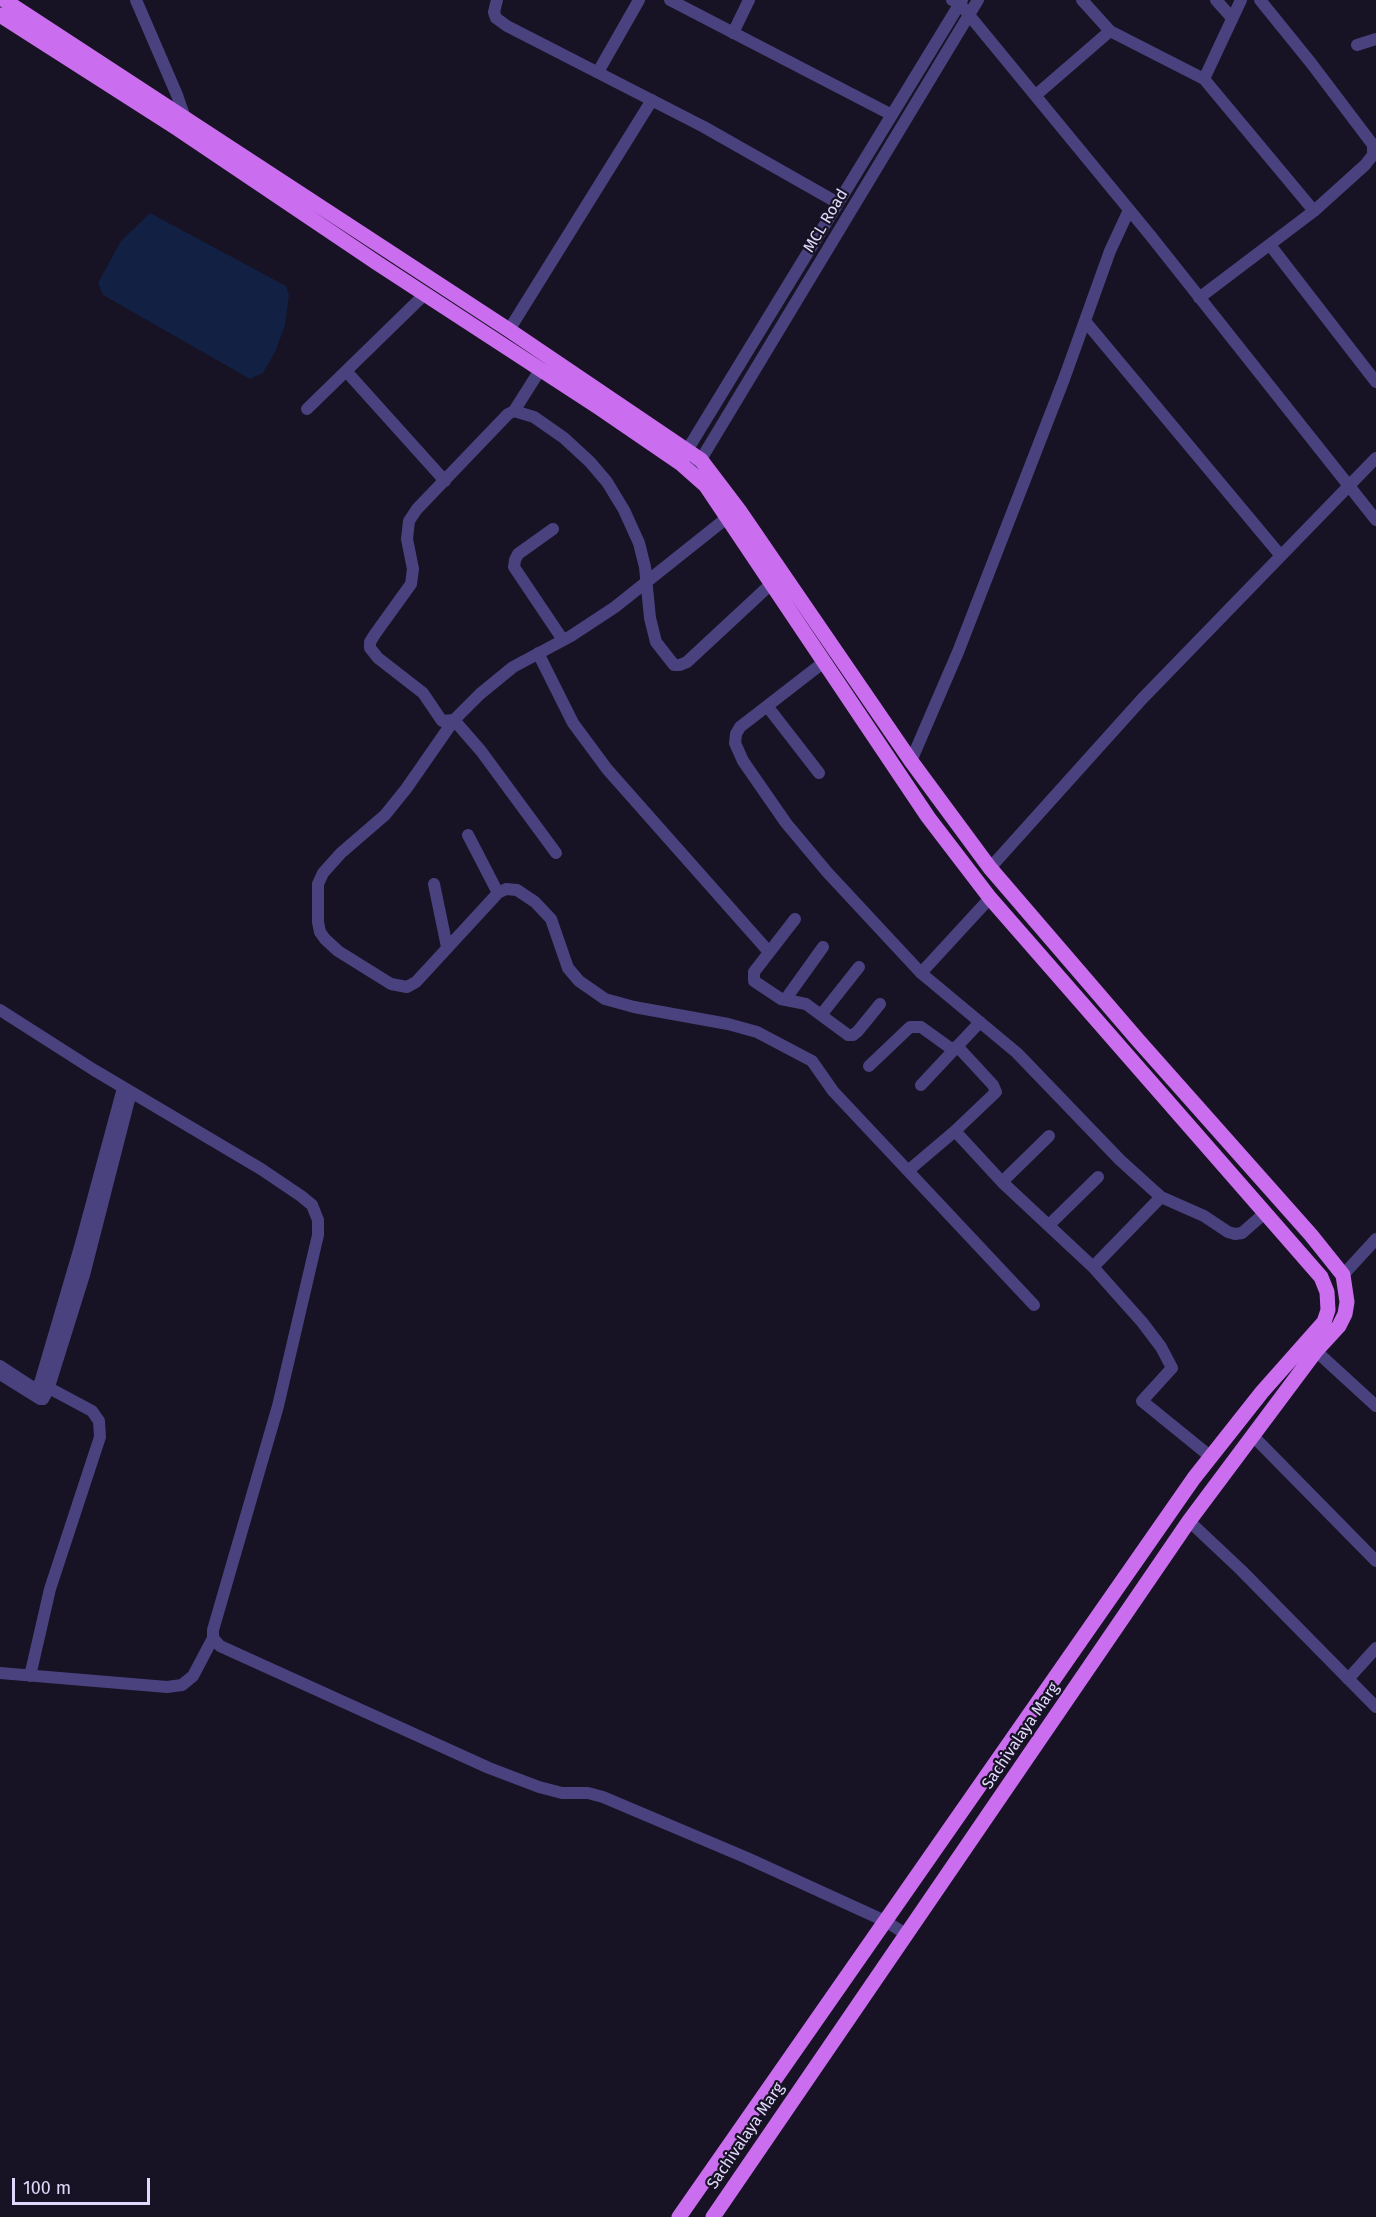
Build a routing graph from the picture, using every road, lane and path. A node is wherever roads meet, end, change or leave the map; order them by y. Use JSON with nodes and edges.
{"nodes":[{"id":1,"x":4,"y":0,"type":"edge"},
{"id":2,"x":136,"y":0,"type":"edge"},
{"id":3,"x":497,"y":0,"type":"edge"},
{"id":4,"x":639,"y":0,"type":"edge"},
{"id":5,"x":670,"y":0,"type":"edge"},
{"id":6,"x":749,"y":0,"type":"edge"},
{"id":7,"x":978,"y":0,"type":"edge"},
{"id":8,"x":1082,"y":0,"type":"edge"},
{"id":9,"x":1216,"y":0,"type":"edge"},
{"id":10,"x":1241,"y":0,"type":"edge"},
{"id":11,"x":1260,"y":0,"type":"edge"},
{"id":12,"x":958,"y":1,"type":"edge"},
{"id":13,"x":0,"y":15,"type":"edge"},
{"id":14,"x":969,"y":15,"type":"junction"},
{"id":15,"x":1232,"y":18,"type":"junction"},
{"id":16,"x":1110,"y":31,"type":"junction"},
{"id":17,"x":733,"y":33,"type":"junction"},
{"id":18,"x":1376,"y":39,"type":"edge"},
{"id":19,"x":1357,"y":45,"type":"dead end"},
{"id":20,"x":598,"y":72,"type":"junction"},
{"id":21,"x":1204,"y":79,"type":"junction"},
{"id":22,"x":1036,"y":95,"type":"junction"},
{"id":23,"x":652,"y":100,"type":"junction"},
{"id":24,"x":892,"y":115,"type":"junction"},
{"id":25,"x":181,"y":123,"type":"junction"},
{"id":26,"x":838,"y":203,"type":"junction"},
{"id":27,"x":1129,"y":210,"type":"junction"},
{"id":28,"x":1314,"y":211,"type":"junction"},
{"id":29,"x":1270,"y":245,"type":"junction"},
{"id":30,"x":425,"y":294,"type":"junction"},
{"id":31,"x":1199,"y":298,"type":"junction"},
{"id":32,"x":1085,"y":321,"type":"junction"},
{"id":33,"x":509,"y":330,"type":"junction"},
{"id":34,"x":540,"y":370,"type":"junction"},
{"id":35,"x":346,"y":371,"type":"junction"},
{"id":36,"x":1376,"y":382,"type":"edge"},
{"id":37,"x":307,"y":409,"type":"dead end"},
{"id":38,"x":514,"y":411,"type":"junction"},
{"id":39,"x":688,"y":449,"type":"junction"},
{"id":40,"x":1376,"y":458,"type":"edge"},
{"id":41,"x":701,"y":460,"type":"junction"},
{"id":42,"x":680,"y":463,"type":"junction"},
{"id":43,"x":692,"y":473,"type":"junction"},
{"id":44,"x":445,"y":480,"type":"junction"},
{"id":45,"x":1348,"y":485,"type":"junction"},
{"id":46,"x":728,"y":517,"type":"junction"},
{"id":47,"x":1376,"y":520,"type":"edge"},
{"id":48,"x":553,"y":529,"type":"dead end"},
{"id":49,"x":1281,"y":556,"type":"junction"},
{"id":50,"x":646,"y":581,"type":"junction"},
{"id":51,"x":771,"y":584,"type":"junction"},
{"id":52,"x":563,"y":640,"type":"junction"},
{"id":53,"x":538,"y":653,"type":"junction"},
{"id":54,"x":824,"y":662,"type":"junction"},
{"id":55,"x":767,"y":706,"type":"junction"},
{"id":56,"x":454,"y":720,"type":"junction"},
{"id":57,"x":911,"y":761,"type":"junction"},
{"id":58,"x":819,"y":773,"type":"dead end"},
{"id":59,"x":941,"y":802,"type":"junction"},
{"id":60,"x":926,"y":813,"type":"junction"},
{"id":61,"x":468,"y":835,"type":"dead end"},
{"id":62,"x":556,"y":853,"type":"dead end"},
{"id":63,"x":990,"y":868,"type":"junction"},
{"id":64,"x":434,"y":884,"type":"dead end"},
{"id":65,"x":498,"y":892,"type":"junction"},
{"id":66,"x":990,"y":898,"type":"junction"},
{"id":67,"x":795,"y":919,"type":"dead end"},
{"id":68,"x":447,"y":947,"type":"junction"},
{"id":69,"x":823,"y":947,"type":"dead end"},
{"id":70,"x":769,"y":952,"type":"junction"},
{"id":71,"x":859,"y":967,"type":"dead end"},
{"id":72,"x":921,"y":973,"type":"junction"},
{"id":73,"x":785,"y":1000,"type":"junction"},
{"id":74,"x":880,"y":1004,"type":"dead end"},
{"id":75,"x":0,"y":1010,"type":"edge"},
{"id":76,"x":821,"y":1015,"type":"junction"},
{"id":77,"x":980,"y":1022,"type":"junction"},
{"id":78,"x":955,"y":1048,"type":"junction"},
{"id":79,"x":869,"y":1066,"type":"dead end"},
{"id":80,"x":921,"y":1085,"type":"dead end"},
{"id":81,"x":127,"y":1090,"type":"junction"},
{"id":82,"x":956,"y":1131,"type":"junction"},
{"id":83,"x":1049,"y":1136,"type":"dead end"},
{"id":84,"x":909,"y":1170,"type":"junction"},
{"id":85,"x":1098,"y":1177,"type":"dead end"},
{"id":86,"x":1002,"y":1182,"type":"junction"},
{"id":87,"x":1161,"y":1197,"type":"junction"},
{"id":88,"x":1266,"y":1212,"type":"junction"},
{"id":89,"x":1049,"y":1225,"type":"junction"},
{"id":90,"x":1376,"y":1239,"type":"edge"},
{"id":91,"x":1093,"y":1267,"type":"junction"},
{"id":92,"x":1343,"y":1275,"type":"junction"},
{"id":93,"x":1034,"y":1305,"type":"dead end"},
{"id":94,"x":1316,"y":1351,"type":"junction"},
{"id":95,"x":0,"y":1366,"type":"edge"},
{"id":96,"x":0,"y":1374,"type":"edge"},
{"id":97,"x":49,"y":1388,"type":"junction"},
{"id":98,"x":1376,"y":1406,"type":"edge"},
{"id":99,"x":1252,"y":1436,"type":"junction"},
{"id":100,"x":1211,"y":1457,"type":"junction"},
{"id":101,"x":1188,"y":1486,"type":"junction"},
{"id":102,"x":1205,"y":1499,"type":"junction"},
{"id":103,"x":1189,"y":1521,"type":"junction"},
{"id":104,"x":1376,"y":1561,"type":"edge"},
{"id":105,"x":213,"y":1638,"type":"junction"},
{"id":106,"x":1376,"y":1648,"type":"edge"},
{"id":107,"x":0,"y":1673,"type":"edge"},
{"id":108,"x":30,"y":1676,"type":"junction"},
{"id":109,"x":1348,"y":1679,"type":"junction"},
{"id":110,"x":1376,"y":1707,"type":"edge"},
{"id":111,"x":885,"y":1921,"type":"junction"},
{"id":112,"x":906,"y":1934,"type":"junction"},
{"id":113,"x":679,"y":2217,"type":"edge"},
{"id":114,"x":712,"y":2217,"type":"edge"}],
"edges":[{"from":1,"to":25,"type":"main road"},
{"from":2,"to":25,"type":"street"},
{"from":3,"to":20,"type":"street"},
{"from":4,"to":20,"type":"street"},
{"from":5,"to":17,"type":"street"},
{"from":6,"to":17,"type":"street"},
{"from":7,"to":14,"type":"street","name":"MCL Road"},
{"from":8,"to":16,"type":"street"},
{"from":9,"to":15,"type":"street"},
{"from":10,"to":15,"type":"street"},
{"from":11,"to":28,"type":"street"},
{"from":12,"to":14,"type":"street"},
{"from":12,"to":24,"type":"street","name":"MCL Road"},
{"from":13,"to":25,"type":"main road"},
{"from":14,"to":22,"type":"street"},
{"from":14,"to":41,"type":"street","name":"MCL Road"},
{"from":15,"to":21,"type":"street"},
{"from":16,"to":21,"type":"street"},
{"from":16,"to":22,"type":"street"},
{"from":17,"to":24,"type":"street"},
{"from":18,"to":19,"type":"street"},
{"from":20,"to":23,"type":"street"},
{"from":21,"to":28,"type":"street"},
{"from":22,"to":27,"type":"street"},
{"from":23,"to":26,"type":"street"},
{"from":23,"to":33,"type":"street"},
{"from":24,"to":26,"type":"street","name":"MCL Road"},
{"from":25,"to":30,"type":"main road"},
{"from":25,"to":33,"type":"main road"},
{"from":26,"to":39,"type":"street","name":"MCL Road"},
{"from":27,"to":31,"type":"street"},
{"from":27,"to":32,"type":"street"},
{"from":28,"to":29,"type":"street"},
{"from":29,"to":31,"type":"street"},
{"from":29,"to":36,"type":"street"},
{"from":30,"to":34,"type":"main road"},
{"from":30,"to":35,"type":"street"},
{"from":31,"to":45,"type":"street"},
{"from":32,"to":49,"type":"street"},
{"from":32,"to":57,"type":"street"},
{"from":33,"to":39,"type":"main road"},
{"from":34,"to":38,"type":"street"},
{"from":34,"to":42,"type":"main road"},
{"from":35,"to":37,"type":"street"},
{"from":35,"to":44,"type":"street"},
{"from":38,"to":44,"type":"street"},
{"from":38,"to":50,"type":"street"},
{"from":39,"to":41,"type":"main road"},
{"from":39,"to":42,"type":"street","name":"MCL Road"},
{"from":40,"to":45,"type":"street"},
{"from":41,"to":43,"type":"street","name":"MCL Road"},
{"from":41,"to":57,"type":"main road"},
{"from":42,"to":43,"type":"main road"},
{"from":43,"to":46,"type":"main road"},
{"from":44,"to":56,"type":"street"},
{"from":45,"to":47,"type":"street"},
{"from":45,"to":49,"type":"street"},
{"from":46,"to":50,"type":"street"},
{"from":46,"to":51,"type":"main road"},
{"from":48,"to":52,"type":"street"},
{"from":49,"to":63,"type":"street"},
{"from":50,"to":51,"type":"street"},
{"from":50,"to":52,"type":"street"},
{"from":51,"to":54,"type":"main road"},
{"from":52,"to":53,"type":"street"},
{"from":53,"to":56,"type":"street"},
{"from":53,"to":70,"type":"street"},
{"from":54,"to":55,"type":"street"},
{"from":54,"to":60,"type":"main road"},
{"from":55,"to":58,"type":"street"},
{"from":55,"to":72,"type":"street"},
{"from":56,"to":62,"type":"street"},
{"from":56,"to":68,"type":"street"},
{"from":57,"to":59,"type":"main road"},
{"from":59,"to":60,"type":"main road"},
{"from":59,"to":63,"type":"main road"},
{"from":60,"to":66,"type":"main road"},
{"from":61,"to":65,"type":"street"},
{"from":63,"to":92,"type":"main road"},
{"from":64,"to":68,"type":"street"},
{"from":65,"to":68,"type":"street"},
{"from":65,"to":84,"type":"street"},
{"from":66,"to":72,"type":"street"},
{"from":66,"to":88,"type":"main road"},
{"from":67,"to":70,"type":"street"},
{"from":69,"to":73,"type":"street"},
{"from":70,"to":73,"type":"street"},
{"from":71,"to":76,"type":"street"},
{"from":72,"to":77,"type":"street"},
{"from":73,"to":76,"type":"street"},
{"from":74,"to":76,"type":"street"},
{"from":75,"to":81,"type":"street"},
{"from":77,"to":78,"type":"street"},
{"from":77,"to":87,"type":"street"},
{"from":78,"to":79,"type":"street"},
{"from":78,"to":80,"type":"street"},
{"from":78,"to":82,"type":"street"},
{"from":81,"to":95,"type":"street"},
{"from":81,"to":97,"type":"street"},
{"from":81,"to":105,"type":"street"},
{"from":82,"to":84,"type":"street"},
{"from":82,"to":86,"type":"street"},
{"from":83,"to":86,"type":"street"},
{"from":84,"to":93,"type":"street"},
{"from":85,"to":89,"type":"street"},
{"from":86,"to":89,"type":"street"},
{"from":87,"to":88,"type":"street"},
{"from":87,"to":91,"type":"street"},
{"from":88,"to":100,"type":"main road"},
{"from":89,"to":91,"type":"street"},
{"from":90,"to":92,"type":"street"},
{"from":91,"to":100,"type":"street"},
{"from":92,"to":94,"type":"main road","name":"Sachivalaya Marg"},
{"from":94,"to":98,"type":"street"},
{"from":94,"to":99,"type":"main road","name":"Sachivalaya Marg"},
{"from":96,"to":97,"type":"street"},
{"from":97,"to":108,"type":"street"},
{"from":99,"to":102,"type":"main road","name":"Sachivalaya Marg"},
{"from":99,"to":104,"type":"street"},
{"from":100,"to":101,"type":"main road"},
{"from":101,"to":102,"type":"main road"},
{"from":101,"to":111,"type":"main road"},
{"from":102,"to":103,"type":"main road","name":"Sachivalaya Marg"},
{"from":103,"to":109,"type":"street"},
{"from":103,"to":112,"type":"main road","name":"Sachivalaya Marg"},
{"from":105,"to":108,"type":"street"},
{"from":105,"to":111,"type":"street"},
{"from":106,"to":109,"type":"street"},
{"from":107,"to":108,"type":"street"},
{"from":109,"to":110,"type":"street"},
{"from":111,"to":112,"type":"street"},
{"from":111,"to":113,"type":"main road"},
{"from":112,"to":114,"type":"main road","name":"Sachivalaya Marg"}]}
